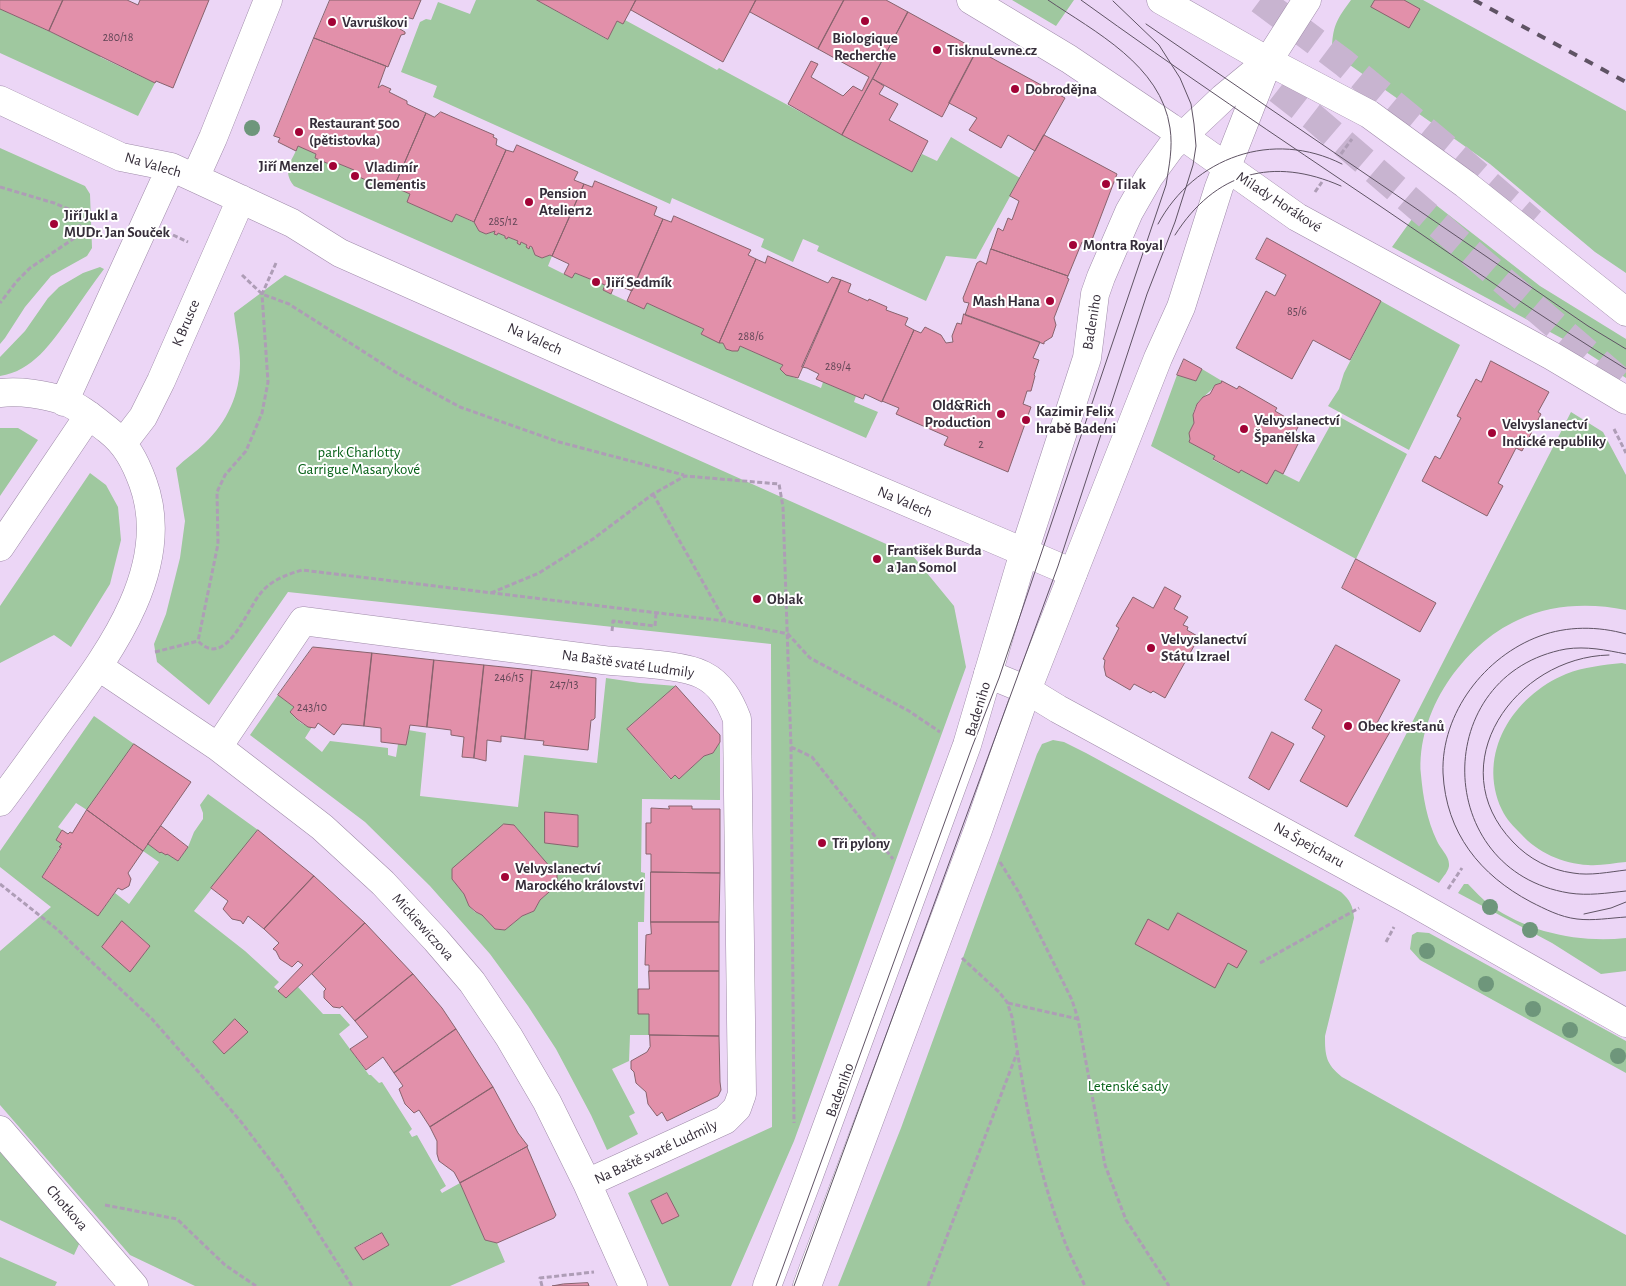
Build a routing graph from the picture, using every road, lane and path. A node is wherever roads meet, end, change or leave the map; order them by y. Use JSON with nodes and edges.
{"nodes":[{"id":1,"x":268,"y":0,"type":"edge"},
{"id":2,"x":971,"y":0,"type":"edge"},
{"id":3,"x":1161,"y":0,"type":"edge"},
{"id":4,"x":1307,"y":0,"type":"edge"},
{"id":5,"x":1268,"y":61,"type":"junction"},
{"id":6,"x":0,"y":100,"type":"edge"},
{"id":7,"x":1181,"y":136,"type":"junction"},
{"id":8,"x":1352,"y":138,"type":"dead end"},
{"id":9,"x":1341,"y":154,"type":"dead end"},
{"id":10,"x":1227,"y":167,"type":"junction"},
{"id":11,"x":183,"y":173,"type":"junction"},
{"id":12,"x":0,"y":186,"type":"edge"},
{"id":13,"x":241,"y":199,"type":"junction"},
{"id":14,"x":169,"y":233,"type":"dead end"},
{"id":15,"x":194,"y":244,"type":"dead end"},
{"id":16,"x":276,"y":263,"type":"dead end"},
{"id":17,"x":239,"y":273,"type":"dead end"},
{"id":18,"x":262,"y":294,"type":"junction"},
{"id":19,"x":0,"y":303,"type":"edge"},
{"id":20,"x":1626,"y":312,"type":"edge"},
{"id":21,"x":0,"y":393,"type":"edge"},
{"id":22,"x":1626,"y":400,"type":"edge"},
{"id":23,"x":64,"y":402,"type":"junction"},
{"id":24,"x":89,"y":415,"type":"junction"},
{"id":25,"x":1611,"y":424,"type":"dead end"},
{"id":26,"x":123,"y":443,"type":"junction"},
{"id":27,"x":1626,"y":453,"type":"edge"},
{"id":28,"x":685,"y":476,"type":"dead end"},
{"id":29,"x":653,"y":494,"type":"dead end"},
{"id":30,"x":0,"y":547,"type":"edge"},
{"id":31,"x":1024,"y":552,"type":"junction"},
{"id":32,"x":1073,"y":573,"type":"junction"},
{"id":33,"x":656,"y":614,"type":"junction"},
{"id":34,"x":613,"y":621,"type":"dead end"},
{"id":35,"x":725,"y":621,"type":"junction"},
{"id":36,"x":198,"y":641,"type":"junction"},
{"id":37,"x":156,"y":652,"type":"dead end"},
{"id":38,"x":98,"y":667,"type":"junction"},
{"id":39,"x":988,"y":674,"type":"junction"},
{"id":40,"x":1027,"y":690,"type":"junction"},
{"id":41,"x":948,"y":737,"type":"dead end"},
{"id":42,"x":218,"y":747,"type":"junction"},
{"id":43,"x":791,"y":747,"type":"dead end"},
{"id":44,"x":0,"y":802,"type":"edge"},
{"id":45,"x":978,"y":830,"type":"junction"},
{"id":46,"x":898,"y":866,"type":"dead end"},
{"id":47,"x":1462,"y":868,"type":"dead end"},
{"id":48,"x":0,"y":884,"type":"edge"},
{"id":49,"x":1444,"y":893,"type":"dead end"},
{"id":50,"x":1359,"y":908,"type":"dead end"},
{"id":51,"x":955,"y":951,"type":"dead end"},
{"id":52,"x":1260,"y":963,"type":"dead end"},
{"id":53,"x":1626,"y":1001,"type":"edge"},
{"id":54,"x":1007,"y":1002,"type":"junction"},
{"id":55,"x":1593,"y":1005,"type":"junction"},
{"id":56,"x":1078,"y":1019,"type":"junction"},
{"id":57,"x":1626,"y":1024,"type":"edge"},
{"id":58,"x":1018,"y":1053,"type":"junction"},
{"id":59,"x":0,"y":1130,"type":"edge"},
{"id":60,"x":587,"y":1183,"type":"junction"},
{"id":61,"x":102,"y":1204,"type":"dead end"},
{"id":62,"x":562,"y":1274,"type":"dead end"},
{"id":63,"x":351,"y":1285,"type":"edge"},
{"id":64,"x":134,"y":1286,"type":"edge"},
{"id":65,"x":256,"y":1286,"type":"edge"},
{"id":66,"x":542,"y":1286,"type":"edge"},
{"id":67,"x":633,"y":1286,"type":"edge"},
{"id":68,"x":767,"y":1286,"type":"edge"},
{"id":69,"x":807,"y":1286,"type":"edge"},
{"id":70,"x":928,"y":1286,"type":"edge"},
{"id":71,"x":1085,"y":1286,"type":"edge"},
{"id":72,"x":1169,"y":1286,"type":"edge"}],
"edges":[{"from":1,"to":11,"type":"street"},
{"from":2,"to":7,"type":"street","name":"Milady Horákové"},
{"from":3,"to":5,"type":"street"},
{"from":4,"to":5,"type":"street"},
{"from":5,"to":7,"type":"street","name":"Badeniho"},
{"from":5,"to":10,"type":"street"},
{"from":5,"to":20,"type":"street"},
{"from":6,"to":11,"type":"street","name":"Na Valech"},
{"from":7,"to":10,"type":"street","name":"Milady Horákové"},
{"from":7,"to":31,"type":"street","name":"Badeniho"},
{"from":8,"to":9,"type":"path"},
{"from":10,"to":22,"type":"street","name":"Milady Horákové"},
{"from":10,"to":32,"type":"street"},
{"from":11,"to":13,"type":"street","name":"Na Valech"},
{"from":11,"to":23,"type":"street"},
{"from":12,"to":19,"type":"path"},
{"from":13,"to":26,"type":"street","name":"K Brusce"},
{"from":13,"to":31,"type":"street","name":"Na Valech"},
{"from":14,"to":15,"type":"path"},
{"from":16,"to":18,"type":"path"},
{"from":17,"to":18,"type":"path"},
{"from":18,"to":28,"type":"path"},
{"from":18,"to":36,"type":"path"},
{"from":21,"to":23,"type":"street"},
{"from":23,"to":24,"type":"street"},
{"from":24,"to":26,"type":"street"},
{"from":24,"to":30,"type":"street"},
{"from":25,"to":27,"type":"path"},
{"from":26,"to":38,"type":"street"},
{"from":29,"to":35,"type":"path"},
{"from":31,"to":32,"type":"street","name":"Na Valech"},
{"from":31,"to":39,"type":"street","name":"Badeniho"},
{"from":32,"to":40,"type":"street"},
{"from":33,"to":34,"type":"path"},
{"from":33,"to":35,"type":"path"},
{"from":33,"to":36,"type":"path"},
{"from":35,"to":41,"type":"path"},
{"from":36,"to":37,"type":"path"},
{"from":38,"to":42,"type":"street","name":"Mickiewiczova"},
{"from":38,"to":44,"type":"street"},
{"from":39,"to":40,"type":"street","name":"Na Špejcharu"},
{"from":39,"to":68,"type":"street","name":"Badeniho"},
{"from":40,"to":45,"type":"street"},
{"from":40,"to":55,"type":"street","name":"Na Špejcharu"},
{"from":42,"to":60,"type":"street","name":"Mickiewiczova"},
{"from":42,"to":60,"type":"street","name":"Na Baště svaté Ludmily"},
{"from":43,"to":46,"type":"path"},
{"from":45,"to":56,"type":"path"},
{"from":45,"to":69,"type":"street"},
{"from":47,"to":49,"type":"path"},
{"from":48,"to":63,"type":"path"},
{"from":50,"to":52,"type":"path"},
{"from":51,"to":54,"type":"path"},
{"from":53,"to":55,"type":"street"},
{"from":54,"to":56,"type":"path"},
{"from":54,"to":58,"type":"path"},
{"from":55,"to":57,"type":"street","name":"Na Špejcharu"},
{"from":56,"to":72,"type":"path"},
{"from":58,"to":70,"type":"path"},
{"from":58,"to":71,"type":"path"},
{"from":59,"to":64,"type":"street","name":"Chotkova"},
{"from":60,"to":67,"type":"street","name":"Mickiewiczova"},
{"from":61,"to":65,"type":"path"},
{"from":62,"to":66,"type":"path"}]}
